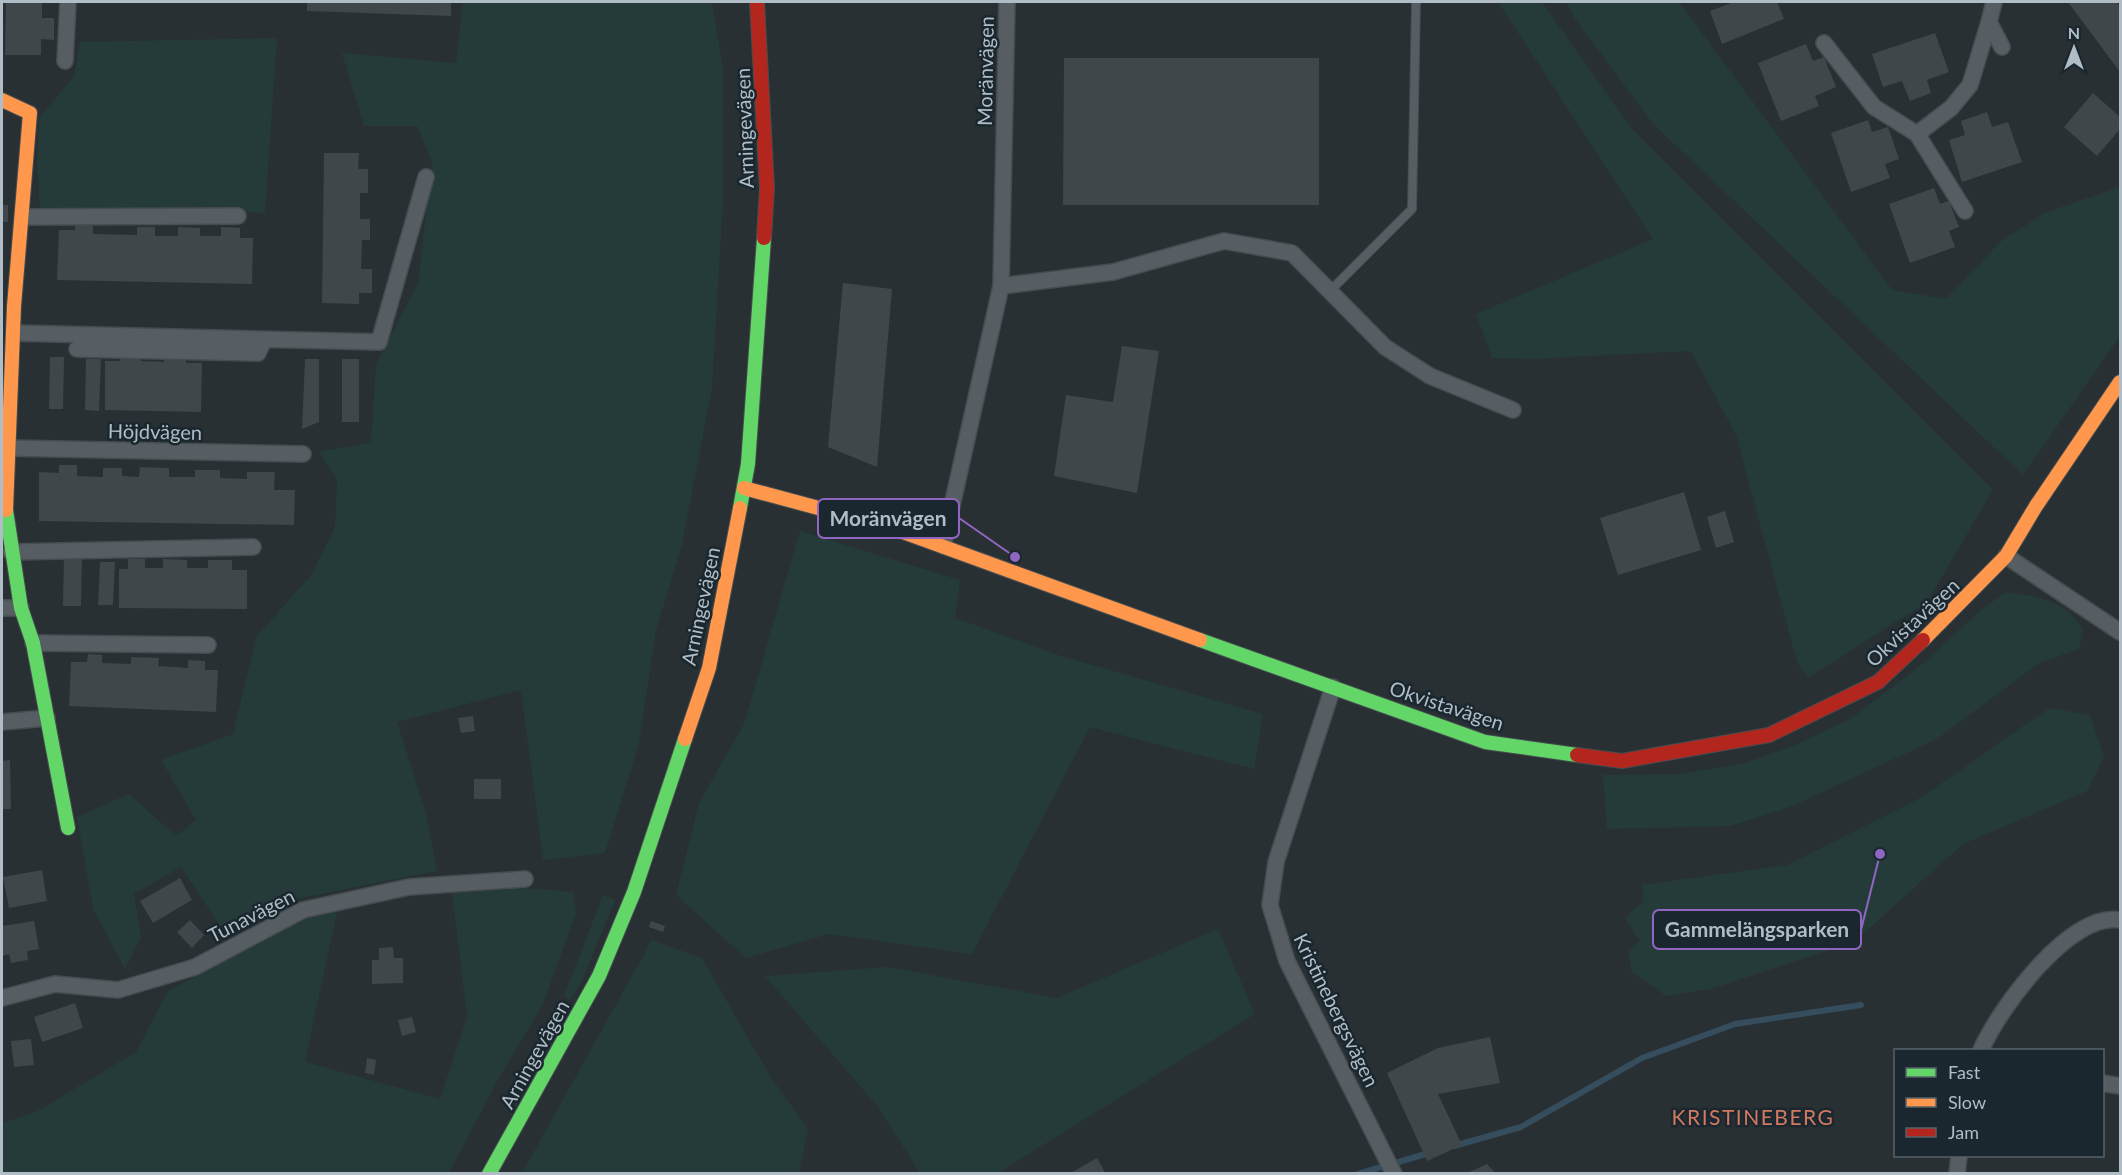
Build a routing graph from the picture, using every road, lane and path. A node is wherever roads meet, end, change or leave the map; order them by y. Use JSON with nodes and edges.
{"nodes":[{"id":1,"x":68,"y":2,"type":"edge"},
{"id":2,"x":757,"y":2,"type":"edge"},
{"id":3,"x":1007,"y":2,"type":"edge"},
{"id":4,"x":1416,"y":2,"type":"edge"},
{"id":5,"x":1994,"y":2,"type":"edge"},
{"id":6,"x":1989,"y":22,"type":"junction"},
{"id":7,"x":1824,"y":43,"type":"dead end"},
{"id":8,"x":2002,"y":47,"type":"dead end"},
{"id":9,"x":65,"y":61,"type":"dead end"},
{"id":10,"x":2,"y":100,"type":"edge"},
{"id":11,"x":1917,"y":134,"type":"junction"},
{"id":12,"x":426,"y":177,"type":"dead end"},
{"id":13,"x":1965,"y":211,"type":"dead end"},
{"id":14,"x":238,"y":216,"type":"dead end"},
{"id":15,"x":23,"y":217,"type":"junction"},
{"id":16,"x":1001,"y":286,"type":"junction"},
{"id":17,"x":1330,"y":291,"type":"junction"},
{"id":18,"x":8,"y":306,"type":"edge"},
{"id":19,"x":14,"y":333,"type":"junction"},
{"id":20,"x":264,"y":340,"type":"junction"},
{"id":21,"x":77,"y":350,"type":"dead end"},
{"id":22,"x":2121,"y":382,"type":"edge"},
{"id":23,"x":1513,"y":410,"type":"dead end"},
{"id":24,"x":7,"y":422,"type":"edge"},
{"id":25,"x":7,"y":448,"type":"junction"},
{"id":26,"x":303,"y":454,"type":"dead end"},
{"id":27,"x":744,"y":488,"type":"junction"},
{"id":28,"x":4,"y":517,"type":"edge"},
{"id":29,"x":943,"y":546,"type":"junction"},
{"id":30,"x":253,"y":547,"type":"dead end"},
{"id":31,"x":11,"y":552,"type":"junction"},
{"id":32,"x":2006,"y":556,"type":"junction"},
{"id":33,"x":2,"y":608,"type":"edge"},
{"id":34,"x":21,"y":608,"type":"junction"},
{"id":35,"x":2121,"y":632,"type":"edge"},
{"id":36,"x":33,"y":642,"type":"junction"},
{"id":37,"x":208,"y":645,"type":"dead end"},
{"id":38,"x":1333,"y":687,"type":"junction"},
{"id":39,"x":47,"y":718,"type":"junction"},
{"id":40,"x":2,"y":722,"type":"edge"},
{"id":41,"x":68,"y":828,"type":"dead end"},
{"id":42,"x":525,"y":879,"type":"dead end"},
{"id":43,"x":2121,"y":920,"type":"edge"},
{"id":44,"x":2,"y":998,"type":"edge"},
{"id":45,"x":1982,"y":1049,"type":"edge"},
{"id":46,"x":2104,"y":1083,"type":"edge"},
{"id":47,"x":2121,"y":1086,"type":"edge"},
{"id":48,"x":1959,"y":1157,"type":"edge"},
{"id":49,"x":489,"y":1173,"type":"edge"},
{"id":50,"x":1394,"y":1173,"type":"edge"},
{"id":51,"x":1957,"y":1173,"type":"edge"}],
"edges":[{"from":1,"to":9,"type":"street"},
{"from":2,"to":27,"type":"street","name":"Arningevägen"},
{"from":3,"to":16,"type":"street","name":"Moränvägen"},
{"from":4,"to":17,"type":"lane"},
{"from":5,"to":6,"type":"street"},
{"from":6,"to":8,"type":"street"},
{"from":6,"to":11,"type":"street"},
{"from":7,"to":11,"type":"street"},
{"from":10,"to":15,"type":"street"},
{"from":11,"to":13,"type":"street"},
{"from":12,"to":20,"type":"street"},
{"from":14,"to":15,"type":"street"},
{"from":15,"to":18,"type":"street"},
{"from":16,"to":17,"type":"street"},
{"from":16,"to":29,"type":"street","name":"Moränvägen"},
{"from":17,"to":23,"type":"street"},
{"from":18,"to":19,"type":"street"},
{"from":19,"to":20,"type":"street"},
{"from":19,"to":24,"type":"street"},
{"from":20,"to":21,"type":"street"},
{"from":22,"to":32,"type":"street","name":"Okvistavägen"},
{"from":24,"to":25,"type":"street"},
{"from":25,"to":26,"type":"street","name":"Höjdvägen"},
{"from":25,"to":28,"type":"street"},
{"from":27,"to":29,"type":"street","name":"Okvistavägen"},
{"from":27,"to":49,"type":"street","name":"Arningevägen"},
{"from":28,"to":31,"type":"street"},
{"from":29,"to":38,"type":"street","name":"Okvistavägen"},
{"from":30,"to":31,"type":"street"},
{"from":31,"to":34,"type":"street"},
{"from":32,"to":35,"type":"street"},
{"from":32,"to":38,"type":"street","name":"Okvistavägen"},
{"from":33,"to":34,"type":"street"},
{"from":34,"to":36,"type":"street"},
{"from":36,"to":37,"type":"street"},
{"from":36,"to":39,"type":"street"},
{"from":38,"to":50,"type":"street","name":"Kristinebergsvägen"},
{"from":39,"to":40,"type":"street"},
{"from":39,"to":41,"type":"street"},
{"from":42,"to":44,"type":"street","name":"Tunavägen"},
{"from":43,"to":45,"type":"street"},
{"from":46,"to":47,"type":"street"},
{"from":48,"to":51,"type":"street"}]}
